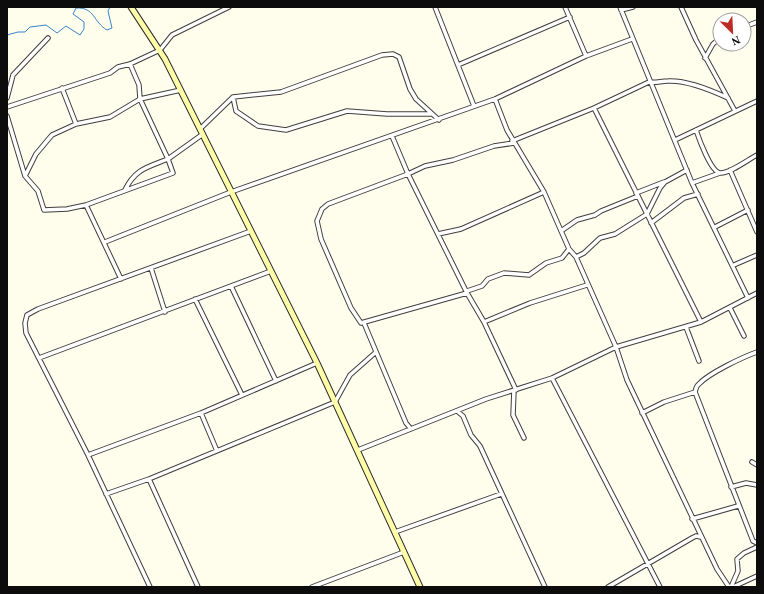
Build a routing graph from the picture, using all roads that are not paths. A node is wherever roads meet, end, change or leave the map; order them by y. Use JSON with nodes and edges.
{"nodes":[{"id":1,"x":131,"y":7,"type":"edge"},
{"id":2,"x":229,"y":7,"type":"edge"},
{"id":3,"x":435,"y":7,"type":"edge"},
{"id":4,"x":565,"y":7,"type":"edge"},
{"id":5,"x":633,"y":7,"type":"edge"},
{"id":6,"x":681,"y":7,"type":"edge"},
{"id":7,"x":620,"y":9,"type":"edge"},
{"id":8,"x":570,"y":17,"type":"junction"},
{"id":9,"x":48,"y":38,"type":"dead end"},
{"id":10,"x":632,"y":38,"type":"junction"},
{"id":11,"x":712,"y":46,"type":"edge"},
{"id":12,"x":160,"y":50,"type":"junction"},
{"id":13,"x":586,"y":56,"type":"junction"},
{"id":14,"x":705,"y":58,"type":"junction"},
{"id":15,"x":130,"y":64,"type":"junction"},
{"id":16,"x":458,"y":65,"type":"junction"},
{"id":17,"x":649,"y":82,"type":"junction"},
{"id":18,"x":62,"y":88,"type":"junction"},
{"id":19,"x":181,"y":90,"type":"junction"},
{"id":20,"x":233,"y":97,"type":"junction"},
{"id":21,"x":7,"y":98,"type":"edge"},
{"id":22,"x":728,"y":98,"type":"junction"},
{"id":23,"x":140,"y":99,"type":"junction"},
{"id":24,"x":495,"y":99,"type":"junction"},
{"id":25,"x":757,"y":101,"type":"edge"},
{"id":26,"x":474,"y":106,"type":"junction"},
{"id":27,"x":7,"y":107,"type":"edge"},
{"id":28,"x":594,"y":108,"type":"junction"},
{"id":29,"x":734,"y":111,"type":"junction"},
{"id":30,"x":430,"y":114,"type":"junction"},
{"id":31,"x":7,"y":116,"type":"edge"},
{"id":32,"x":439,"y":120,"type":"junction"},
{"id":33,"x":76,"y":124,"type":"junction"},
{"id":34,"x":200,"y":128,"type":"junction"},
{"id":35,"x":696,"y":130,"type":"junction"},
{"id":36,"x":204,"y":134,"type":"junction"},
{"id":37,"x":392,"y":136,"type":"junction"},
{"id":38,"x":675,"y":140,"type":"junction"},
{"id":39,"x":513,"y":142,"type":"junction"},
{"id":40,"x":757,"y":155,"type":"edge"},
{"id":41,"x":168,"y":159,"type":"junction"},
{"id":42,"x":687,"y":170,"type":"junction"},
{"id":43,"x":730,"y":170,"type":"junction"},
{"id":44,"x":720,"y":173,"type":"junction"},
{"id":45,"x":408,"y":174,"type":"junction"},
{"id":46,"x":25,"y":176,"type":"junction"},
{"id":47,"x":665,"y":182,"type":"junction"},
{"id":48,"x":692,"y":183,"type":"junction"},
{"id":49,"x":125,"y":190,"type":"junction"},
{"id":50,"x":231,"y":192,"type":"junction"},
{"id":51,"x":544,"y":192,"type":"junction"},
{"id":52,"x":637,"y":194,"type":"junction"},
{"id":53,"x":698,"y":194,"type":"junction"},
{"id":54,"x":86,"y":205,"type":"junction"},
{"id":55,"x":748,"y":210,"type":"junction"},
{"id":56,"x":647,"y":214,"type":"junction"},
{"id":57,"x":651,"y":223,"type":"junction"},
{"id":58,"x":715,"y":227,"type":"junction"},
{"id":59,"x":251,"y":231,"type":"junction"},
{"id":60,"x":561,"y":231,"type":"junction"},
{"id":61,"x":757,"y":232,"type":"edge"},
{"id":62,"x":438,"y":234,"type":"junction"},
{"id":63,"x":104,"y":242,"type":"junction"},
{"id":64,"x":569,"y":249,"type":"junction"},
{"id":65,"x":757,"y":255,"type":"edge"},
{"id":66,"x":576,"y":257,"type":"junction"},
{"id":67,"x":734,"y":265,"type":"junction"},
{"id":68,"x":151,"y":268,"type":"junction"},
{"id":69,"x":271,"y":271,"type":"junction"},
{"id":70,"x":121,"y":279,"type":"junction"},
{"id":71,"x":587,"y":285,"type":"junction"},
{"id":72,"x":232,"y":286,"type":"junction"},
{"id":73,"x":467,"y":292,"type":"junction"},
{"id":74,"x":757,"y":294,"type":"edge"},
{"id":75,"x":748,"y":298,"type":"junction"},
{"id":76,"x":195,"y":299,"type":"junction"},
{"id":77,"x":730,"y":308,"type":"junction"},
{"id":78,"x":165,"y":312,"type":"junction"},
{"id":79,"x":484,"y":322,"type":"junction"},
{"id":80,"x":701,"y":322,"type":"junction"},
{"id":81,"x":364,"y":323,"type":"junction"},
{"id":82,"x":686,"y":327,"type":"junction"},
{"id":83,"x":744,"y":336,"type":"dead end"},
{"id":84,"x":616,"y":347,"type":"junction"},
{"id":85,"x":376,"y":352,"type":"junction"},
{"id":86,"x":757,"y":352,"type":"edge"},
{"id":87,"x":39,"y":358,"type":"junction"},
{"id":88,"x":699,"y":360,"type":"dead end"},
{"id":89,"x":317,"y":363,"type":"junction"},
{"id":90,"x":552,"y":378,"type":"junction"},
{"id":91,"x":276,"y":381,"type":"junction"},
{"id":92,"x":515,"y":390,"type":"junction"},
{"id":93,"x":694,"y":392,"type":"junction"},
{"id":94,"x":242,"y":395,"type":"junction"},
{"id":95,"x":335,"y":402,"type":"junction"},
{"id":96,"x":457,"y":411,"type":"junction"},
{"id":97,"x":201,"y":413,"type":"junction"},
{"id":98,"x":642,"y":414,"type":"junction"},
{"id":99,"x":411,"y":429,"type":"junction"},
{"id":100,"x":524,"y":438,"type":"dead end"},
{"id":101,"x":358,"y":450,"type":"junction"},
{"id":102,"x":217,"y":451,"type":"junction"},
{"id":103,"x":88,"y":455,"type":"junction"},
{"id":104,"x":752,"y":462,"type":"dead end"},
{"id":105,"x":757,"y":465,"type":"edge"},
{"id":106,"x":149,"y":478,"type":"junction"},
{"id":107,"x":757,"y":485,"type":"edge"},
{"id":108,"x":731,"y":487,"type":"junction"},
{"id":109,"x":106,"y":494,"type":"junction"},
{"id":110,"x":501,"y":494,"type":"junction"},
{"id":111,"x":738,"y":506,"type":"junction"},
{"id":112,"x":692,"y":519,"type":"junction"},
{"id":113,"x":395,"y":532,"type":"junction"},
{"id":114,"x":701,"y":537,"type":"junction"},
{"id":115,"x":757,"y":543,"type":"edge"},
{"id":116,"x":757,"y":547,"type":"edge"},
{"id":117,"x":404,"y":552,"type":"junction"},
{"id":118,"x":647,"y":563,"type":"junction"},
{"id":119,"x":756,"y":578,"type":"edge"},
{"id":120,"x":150,"y":587,"type":"edge"},
{"id":121,"x":198,"y":587,"type":"edge"},
{"id":122,"x":312,"y":587,"type":"edge"},
{"id":123,"x":420,"y":587,"type":"edge"},
{"id":124,"x":545,"y":587,"type":"edge"},
{"id":125,"x":608,"y":587,"type":"edge"},
{"id":126,"x":660,"y":587,"type":"edge"},
{"id":127,"x":731,"y":587,"type":"edge"}],
"edges":[{"from":1,"to":12,"type":"street"},
{"from":2,"to":12,"type":"street"},
{"from":3,"to":16,"type":"street"},
{"from":4,"to":8,"type":"street"},
{"from":5,"to":7,"type":"street"},
{"from":6,"to":14,"type":"street"},
{"from":7,"to":10,"type":"street"},
{"from":8,"to":13,"type":"street"},
{"from":8,"to":16,"type":"street"},
{"from":9,"to":21,"type":"street"},
{"from":10,"to":13,"type":"street"},
{"from":10,"to":17,"type":"street"},
{"from":11,"to":14,"type":"street"},
{"from":12,"to":15,"type":"street"},
{"from":12,"to":19,"type":"street"},
{"from":13,"to":24,"type":"street"},
{"from":14,"to":22,"type":"street"},
{"from":15,"to":18,"type":"street"},
{"from":15,"to":23,"type":"street"},
{"from":16,"to":26,"type":"street"},
{"from":17,"to":22,"type":"street"},
{"from":17,"to":28,"type":"street"},
{"from":17,"to":38,"type":"street"},
{"from":18,"to":27,"type":"street"},
{"from":18,"to":33,"type":"street"},
{"from":19,"to":23,"type":"street"},
{"from":19,"to":34,"type":"street"},
{"from":20,"to":30,"type":"street"},
{"from":20,"to":30,"type":"street"},
{"from":20,"to":34,"type":"street"},
{"from":22,"to":29,"type":"street"},
{"from":23,"to":33,"type":"street"},
{"from":23,"to":41,"type":"street"},
{"from":24,"to":26,"type":"street"},
{"from":24,"to":39,"type":"street"},
{"from":25,"to":29,"type":"street"},
{"from":26,"to":32,"type":"street"},
{"from":28,"to":39,"type":"street"},
{"from":28,"to":52,"type":"street"},
{"from":29,"to":35,"type":"street"},
{"from":30,"to":32,"type":"street"},
{"from":31,"to":46,"type":"street"},
{"from":32,"to":37,"type":"street"},
{"from":33,"to":46,"type":"street"},
{"from":34,"to":36,"type":"street"},
{"from":35,"to":38,"type":"street"},
{"from":35,"to":44,"type":"street"},
{"from":36,"to":41,"type":"street"},
{"from":36,"to":50,"type":"street"},
{"from":37,"to":45,"type":"street"},
{"from":37,"to":50,"type":"street"},
{"from":38,"to":42,"type":"street"},
{"from":39,"to":45,"type":"street"},
{"from":39,"to":51,"type":"street"},
{"from":40,"to":43,"type":"street"},
{"from":41,"to":49,"type":"street"},
{"from":41,"to":49,"type":"street"},
{"from":42,"to":47,"type":"street"},
{"from":42,"to":48,"type":"street"},
{"from":43,"to":44,"type":"street"},
{"from":43,"to":55,"type":"street"},
{"from":44,"to":48,"type":"street"},
{"from":45,"to":62,"type":"street"},
{"from":45,"to":81,"type":"street"},
{"from":46,"to":54,"type":"street"},
{"from":47,"to":52,"type":"street"},
{"from":47,"to":56,"type":"street"},
{"from":48,"to":53,"type":"street"},
{"from":49,"to":54,"type":"street"},
{"from":50,"to":59,"type":"street"},
{"from":50,"to":63,"type":"street"},
{"from":51,"to":60,"type":"street"},
{"from":51,"to":62,"type":"street"},
{"from":52,"to":56,"type":"street"},
{"from":52,"to":60,"type":"street"},
{"from":53,"to":57,"type":"street"},
{"from":53,"to":58,"type":"street"},
{"from":54,"to":63,"type":"street"},
{"from":55,"to":58,"type":"street"},
{"from":55,"to":61,"type":"street"},
{"from":56,"to":57,"type":"street"},
{"from":56,"to":66,"type":"street"},
{"from":57,"to":80,"type":"street"},
{"from":58,"to":67,"type":"street"},
{"from":59,"to":68,"type":"street"},
{"from":59,"to":69,"type":"street"},
{"from":60,"to":64,"type":"street"},
{"from":62,"to":73,"type":"street"},
{"from":63,"to":70,"type":"street"},
{"from":64,"to":66,"type":"street"},
{"from":64,"to":73,"type":"street"},
{"from":65,"to":67,"type":"street"},
{"from":66,"to":71,"type":"street"},
{"from":67,"to":75,"type":"street"},
{"from":68,"to":70,"type":"street"},
{"from":68,"to":78,"type":"street"},
{"from":69,"to":72,"type":"street"},
{"from":69,"to":89,"type":"street"},
{"from":70,"to":87,"type":"street"},
{"from":71,"to":79,"type":"street"},
{"from":71,"to":84,"type":"street"},
{"from":72,"to":76,"type":"street"},
{"from":72,"to":91,"type":"street"},
{"from":73,"to":79,"type":"street"},
{"from":73,"to":81,"type":"street"},
{"from":74,"to":75,"type":"street"},
{"from":75,"to":77,"type":"street"},
{"from":76,"to":78,"type":"street"},
{"from":76,"to":94,"type":"street"},
{"from":77,"to":80,"type":"street"},
{"from":77,"to":83,"type":"street"},
{"from":78,"to":87,"type":"street"},
{"from":79,"to":92,"type":"street"},
{"from":80,"to":82,"type":"street"},
{"from":81,"to":85,"type":"street"},
{"from":82,"to":84,"type":"street"},
{"from":82,"to":88,"type":"street"},
{"from":84,"to":90,"type":"street"},
{"from":84,"to":98,"type":"street"},
{"from":85,"to":95,"type":"street"},
{"from":85,"to":99,"type":"street"},
{"from":86,"to":93,"type":"street"},
{"from":87,"to":103,"type":"street"},
{"from":89,"to":91,"type":"street"},
{"from":89,"to":95,"type":"street"},
{"from":90,"to":92,"type":"street"},
{"from":90,"to":118,"type":"street"},
{"from":91,"to":94,"type":"street"},
{"from":92,"to":96,"type":"street"},
{"from":92,"to":100,"type":"street"},
{"from":93,"to":98,"type":"street"},
{"from":93,"to":108,"type":"street"},
{"from":94,"to":97,"type":"street"},
{"from":95,"to":101,"type":"street"},
{"from":95,"to":102,"type":"street"},
{"from":96,"to":99,"type":"street"},
{"from":96,"to":110,"type":"street"},
{"from":97,"to":102,"type":"street"},
{"from":97,"to":103,"type":"street"},
{"from":98,"to":112,"type":"street"},
{"from":99,"to":101,"type":"street"},
{"from":101,"to":113,"type":"street"},
{"from":102,"to":106,"type":"street"},
{"from":103,"to":109,"type":"street"},
{"from":104,"to":105,"type":"street"},
{"from":106,"to":109,"type":"street"},
{"from":106,"to":121,"type":"street"},
{"from":107,"to":108,"type":"street"},
{"from":108,"to":111,"type":"street"},
{"from":109,"to":120,"type":"street"},
{"from":110,"to":113,"type":"street"},
{"from":110,"to":124,"type":"street"},
{"from":111,"to":112,"type":"street"},
{"from":111,"to":115,"type":"street"},
{"from":112,"to":114,"type":"street"},
{"from":113,"to":117,"type":"street"},
{"from":114,"to":118,"type":"street"},
{"from":114,"to":127,"type":"street"},
{"from":116,"to":127,"type":"street"},
{"from":117,"to":122,"type":"street"},
{"from":117,"to":123,"type":"street"},
{"from":118,"to":125,"type":"street"},
{"from":118,"to":126,"type":"street"},
{"from":119,"to":127,"type":"street"}]}
